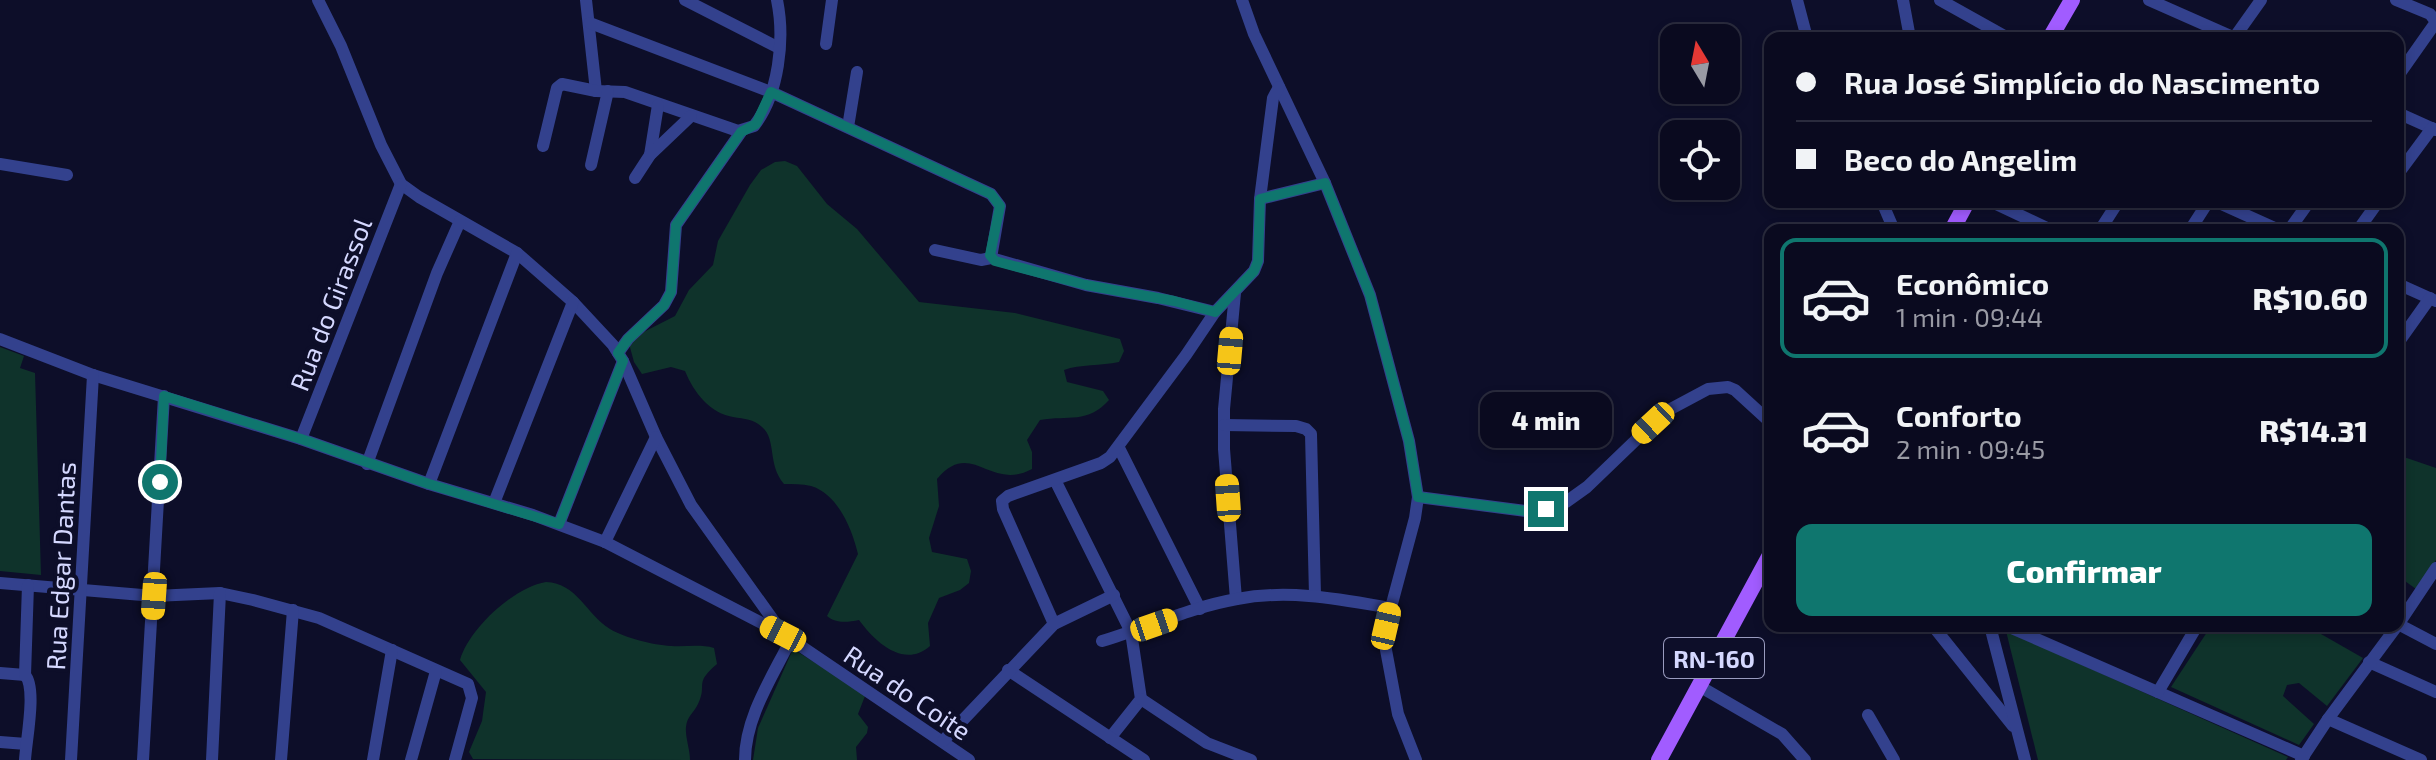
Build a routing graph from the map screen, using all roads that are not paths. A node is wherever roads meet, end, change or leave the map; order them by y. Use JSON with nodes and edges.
{"nodes":[{"id":1,"x":318,"y":0,"type":"edge"},
{"id":2,"x":586,"y":0,"type":"edge"},
{"id":3,"x":685,"y":0,"type":"edge"},
{"id":4,"x":777,"y":0,"type":"edge"},
{"id":5,"x":832,"y":0,"type":"edge"},
{"id":6,"x":1242,"y":0,"type":"edge"},
{"id":7,"x":1797,"y":0,"type":"edge"},
{"id":8,"x":1903,"y":0,"type":"edge"},
{"id":9,"x":1940,"y":0,"type":"edge"},
{"id":10,"x":2072,"y":0,"type":"edge"},
{"id":11,"x":2149,"y":0,"type":"edge"},
{"id":12,"x":2261,"y":0,"type":"edge"},
{"id":13,"x":2396,"y":0,"type":"edge"},
{"id":14,"x":590,"y":23,"type":"junction"},
{"id":15,"x":1805,"y":32,"type":"edge"},
{"id":16,"x":1909,"y":32,"type":"edge"},
{"id":17,"x":1997,"y":32,"type":"edge"},
{"id":18,"x":2053,"y":32,"type":"edge"},
{"id":19,"x":2221,"y":32,"type":"edge"},
{"id":20,"x":2238,"y":32,"type":"edge"},
{"id":21,"x":826,"y":44,"type":"dead end"},
{"id":22,"x":779,"y":48,"type":"junction"},
{"id":23,"x":2404,"y":68,"type":"edge"},
{"id":24,"x":857,"y":72,"type":"dead end"},
{"id":25,"x":1279,"y":87,"type":"junction"},
{"id":26,"x":602,"y":91,"type":"junction"},
{"id":27,"x":771,"y":92,"type":"junction"},
{"id":28,"x":658,"y":105,"type":"junction"},
{"id":29,"x":691,"y":116,"type":"junction"},
{"id":30,"x":2404,"y":116,"type":"edge"},
{"id":31,"x":848,"y":127,"type":"junction"},
{"id":32,"x":2434,"y":129,"type":"edge"},
{"id":33,"x":741,"y":132,"type":"junction"},
{"id":34,"x":543,"y":146,"type":"dead end"},
{"id":35,"x":650,"y":155,"type":"junction"},
{"id":36,"x":0,"y":164,"type":"edge"},
{"id":37,"x":591,"y":165,"type":"dead end"},
{"id":38,"x":2404,"y":166,"type":"edge"},
{"id":39,"x":67,"y":175,"type":"dead end"},
{"id":40,"x":635,"y":178,"type":"dead end"},
{"id":41,"x":1325,"y":183,"type":"junction"},
{"id":42,"x":401,"y":184,"type":"junction"},
{"id":43,"x":1260,"y":199,"type":"junction"},
{"id":44,"x":2005,"y":208,"type":"edge"},
{"id":45,"x":2230,"y":208,"type":"edge"},
{"id":46,"x":460,"y":221,"type":"junction"},
{"id":47,"x":2038,"y":224,"type":"edge"},
{"id":48,"x":2266,"y":224,"type":"edge"},
{"id":49,"x":935,"y":250,"type":"dead end"},
{"id":50,"x":517,"y":253,"type":"junction"},
{"id":51,"x":991,"y":258,"type":"junction"},
{"id":52,"x":2404,"y":287,"type":"edge"},
{"id":53,"x":1235,"y":293,"type":"junction"},
{"id":54,"x":2433,"y":299,"type":"edge"},
{"id":55,"x":573,"y":302,"type":"junction"},
{"id":56,"x":1215,"y":312,"type":"junction"},
{"id":57,"x":2404,"y":335,"type":"edge"},
{"id":58,"x":0,"y":339,"type":"edge"},
{"id":59,"x":621,"y":357,"type":"junction"},
{"id":60,"x":93,"y":375,"type":"junction"},
{"id":61,"x":164,"y":396,"type":"junction"},
{"id":62,"x":1764,"y":417,"type":"edge"},
{"id":63,"x":1224,"y":425,"type":"junction"},
{"id":64,"x":656,"y":437,"type":"junction"},
{"id":65,"x":301,"y":439,"type":"junction"},
{"id":66,"x":1119,"y":448,"type":"junction"},
{"id":67,"x":367,"y":464,"type":"junction"},
{"id":68,"x":1055,"y":480,"type":"junction"},
{"id":69,"x":429,"y":484,"type":"junction"},
{"id":70,"x":1418,"y":497,"type":"junction"},
{"id":71,"x":494,"y":503,"type":"junction"},
{"id":72,"x":559,"y":524,"type":"junction"},
{"id":73,"x":605,"y":542,"type":"junction"},
{"id":74,"x":1764,"y":566,"type":"edge"},
{"id":75,"x":2436,"y":568,"type":"edge"},
{"id":76,"x":0,"y":583,"type":"edge"},
{"id":77,"x":28,"y":585,"type":"junction"},
{"id":78,"x":80,"y":590,"type":"junction"},
{"id":79,"x":220,"y":593,"type":"junction"},
{"id":80,"x":1114,"y":595,"type":"junction"},
{"id":81,"x":1315,"y":595,"type":"junction"},
{"id":82,"x":154,"y":596,"type":"junction"},
{"id":83,"x":1236,"y":599,"type":"junction"},
{"id":84,"x":1391,"y":608,"type":"junction"},
{"id":85,"x":1200,"y":609,"type":"junction"},
{"id":86,"x":293,"y":610,"type":"junction"},
{"id":87,"x":2404,"y":616,"type":"edge"},
{"id":88,"x":1054,"y":624,"type":"junction"},
{"id":89,"x":2404,"y":628,"type":"edge"},
{"id":90,"x":1131,"y":632,"type":"junction"},
{"id":91,"x":1938,"y":632,"type":"edge"},
{"id":92,"x":1992,"y":632,"type":"edge"},
{"id":93,"x":2032,"y":632,"type":"edge"},
{"id":94,"x":2193,"y":632,"type":"edge"},
{"id":95,"x":2393,"y":632,"type":"edge"},
{"id":96,"x":787,"y":636,"type":"junction"},
{"id":97,"x":1102,"y":641,"type":"dead end"},
{"id":98,"x":2436,"y":644,"type":"edge"},
{"id":99,"x":392,"y":650,"type":"junction"},
{"id":100,"x":2369,"y":662,"type":"junction"},
{"id":101,"x":1008,"y":670,"type":"junction"},
{"id":102,"x":436,"y":671,"type":"junction"},
{"id":103,"x":0,"y":673,"type":"edge"},
{"id":104,"x":25,"y":675,"type":"junction"},
{"id":105,"x":1699,"y":686,"type":"junction"},
{"id":106,"x":2158,"y":692,"type":"junction"},
{"id":107,"x":2436,"y":692,"type":"edge"},
{"id":108,"x":1141,"y":699,"type":"junction"},
{"id":109,"x":1868,"y":715,"type":"dead end"},
{"id":110,"x":2328,"y":719,"type":"junction"},
{"id":111,"x":2016,"y":729,"type":"junction"},
{"id":112,"x":1110,"y":738,"type":"junction"},
{"id":113,"x":943,"y":741,"type":"junction"},
{"id":114,"x":0,"y":742,"type":"edge"},
{"id":115,"x":26,"y":744,"type":"junction"},
{"id":116,"x":1794,"y":747,"type":"junction"},
{"id":117,"x":2302,"y":758,"type":"edge"},
{"id":118,"x":25,"y":760,"type":"edge"},
{"id":119,"x":71,"y":760,"type":"edge"},
{"id":120,"x":143,"y":760,"type":"edge"},
{"id":121,"x":212,"y":760,"type":"edge"},
{"id":122,"x":281,"y":760,"type":"edge"},
{"id":123,"x":373,"y":760,"type":"edge"},
{"id":124,"x":411,"y":760,"type":"edge"},
{"id":125,"x":455,"y":760,"type":"edge"},
{"id":126,"x":745,"y":760,"type":"edge"},
{"id":127,"x":969,"y":760,"type":"edge"},
{"id":128,"x":1143,"y":760,"type":"edge"},
{"id":129,"x":1251,"y":760,"type":"edge"},
{"id":130,"x":1416,"y":760,"type":"edge"},
{"id":131,"x":1659,"y":760,"type":"edge"},
{"id":132,"x":1788,"y":760,"type":"edge"},
{"id":133,"x":1805,"y":760,"type":"edge"},
{"id":134,"x":1894,"y":760,"type":"edge"},
{"id":135,"x":2025,"y":760,"type":"edge"},
{"id":136,"x":2421,"y":760,"type":"edge"}],
"edges":[{"from":1,"to":42,"type":"street"},
{"from":2,"to":14,"type":"street"},
{"from":3,"to":22,"type":"street"},
{"from":4,"to":22,"type":"street"},
{"from":5,"to":21,"type":"street"},
{"from":6,"to":25,"type":"street"},
{"from":7,"to":15,"type":"street"},
{"from":8,"to":16,"type":"street"},
{"from":9,"to":17,"type":"street"},
{"from":10,"to":18,"type":"main road"},
{"from":11,"to":19,"type":"street"},
{"from":12,"to":20,"type":"street"},
{"from":13,"to":23,"type":"street"},
{"from":14,"to":26,"type":"street"},
{"from":14,"to":27,"type":"street"},
{"from":22,"to":27,"type":"street"},
{"from":24,"to":31,"type":"street"},
{"from":25,"to":41,"type":"street"},
{"from":25,"to":43,"type":"street"},
{"from":26,"to":28,"type":"street"},
{"from":26,"to":34,"type":"street"},
{"from":26,"to":37,"type":"street"},
{"from":27,"to":31,"type":"street"},
{"from":27,"to":33,"type":"street"},
{"from":28,"to":29,"type":"street"},
{"from":28,"to":35,"type":"street"},
{"from":29,"to":33,"type":"street"},
{"from":29,"to":35,"type":"street"},
{"from":30,"to":32,"type":"street"},
{"from":31,"to":51,"type":"street"},
{"from":32,"to":38,"type":"street"},
{"from":33,"to":59,"type":"street"},
{"from":35,"to":40,"type":"street"},
{"from":36,"to":39,"type":"street"},
{"from":41,"to":43,"type":"street"},
{"from":41,"to":70,"type":"street"},
{"from":42,"to":46,"type":"street"},
{"from":42,"to":65,"type":"street","name":"Rua do Girassol"},
{"from":43,"to":53,"type":"street"},
{"from":44,"to":47,"type":"street"},
{"from":45,"to":48,"type":"street"},
{"from":46,"to":50,"type":"street"},
{"from":46,"to":67,"type":"street"},
{"from":49,"to":51,"type":"street"},
{"from":50,"to":55,"type":"street"},
{"from":50,"to":69,"type":"street"},
{"from":51,"to":56,"type":"street"},
{"from":52,"to":54,"type":"street"},
{"from":53,"to":56,"type":"street"},
{"from":53,"to":63,"type":"street"},
{"from":54,"to":57,"type":"street"},
{"from":55,"to":59,"type":"street"},
{"from":55,"to":71,"type":"street"},
{"from":56,"to":66,"type":"street"},
{"from":58,"to":60,"type":"street"},
{"from":59,"to":64,"type":"street"},
{"from":59,"to":72,"type":"street"},
{"from":60,"to":61,"type":"street"},
{"from":60,"to":78,"type":"street","name":"Rua Edgar Dantas"},
{"from":61,"to":65,"type":"street"},
{"from":61,"to":82,"type":"street"},
{"from":62,"to":70,"type":"street"},
{"from":63,"to":81,"type":"street"},
{"from":63,"to":83,"type":"street"},
{"from":64,"to":73,"type":"street"},
{"from":64,"to":96,"type":"street"},
{"from":65,"to":67,"type":"street"},
{"from":66,"to":68,"type":"street"},
{"from":66,"to":85,"type":"street"},
{"from":67,"to":69,"type":"street"},
{"from":68,"to":80,"type":"street"},
{"from":68,"to":88,"type":"street"},
{"from":69,"to":71,"type":"street"},
{"from":70,"to":84,"type":"street"},
{"from":71,"to":72,"type":"street"},
{"from":72,"to":73,"type":"street"},
{"from":73,"to":96,"type":"street"},
{"from":74,"to":105,"type":"main road","number":"RN-160"},
{"from":75,"to":87,"type":"street"},
{"from":76,"to":77,"type":"street"},
{"from":77,"to":78,"type":"street"},
{"from":77,"to":104,"type":"street"},
{"from":78,"to":82,"type":"street"},
{"from":78,"to":119,"type":"street","name":"Rua Edgar Dantas"},
{"from":79,"to":82,"type":"street"},
{"from":79,"to":86,"type":"street"},
{"from":79,"to":121,"type":"street"},
{"from":80,"to":88,"type":"street"},
{"from":80,"to":90,"type":"street"},
{"from":81,"to":83,"type":"street"},
{"from":81,"to":84,"type":"street"},
{"from":82,"to":120,"type":"street"},
{"from":83,"to":85,"type":"street"},
{"from":84,"to":130,"type":"street"},
{"from":85,"to":90,"type":"street"},
{"from":86,"to":99,"type":"street"},
{"from":86,"to":122,"type":"street"},
{"from":88,"to":101,"type":"street"},
{"from":89,"to":98,"type":"street"},
{"from":90,"to":97,"type":"street"},
{"from":90,"to":108,"type":"street"},
{"from":91,"to":111,"type":"street"},
{"from":92,"to":111,"type":"street"},
{"from":93,"to":106,"type":"street"},
{"from":94,"to":106,"type":"street"},
{"from":95,"to":100,"type":"street"},
{"from":96,"to":113,"type":"street","name":"Rua do Coite"},
{"from":96,"to":126,"type":"street"},
{"from":99,"to":102,"type":"street"},
{"from":99,"to":123,"type":"street"},
{"from":100,"to":107,"type":"street"},
{"from":100,"to":110,"type":"street"},
{"from":101,"to":112,"type":"street"},
{"from":101,"to":113,"type":"street"},
{"from":102,"to":124,"type":"street"},
{"from":102,"to":125,"type":"street"},
{"from":103,"to":104,"type":"street"},
{"from":104,"to":115,"type":"street"},
{"from":105,"to":116,"type":"street"},
{"from":105,"to":131,"type":"main road","number":"RN-160"},
{"from":106,"to":117,"type":"street"},
{"from":108,"to":112,"type":"street"},
{"from":108,"to":129,"type":"street"},
{"from":109,"to":134,"type":"street"},
{"from":110,"to":117,"type":"street"},
{"from":110,"to":136,"type":"street"},
{"from":111,"to":135,"type":"street"},
{"from":112,"to":128,"type":"street"},
{"from":113,"to":127,"type":"street","name":"Rua do Coite"},
{"from":114,"to":115,"type":"street"},
{"from":115,"to":118,"type":"street"},
{"from":116,"to":132,"type":"street"},
{"from":116,"to":133,"type":"street"}]}
